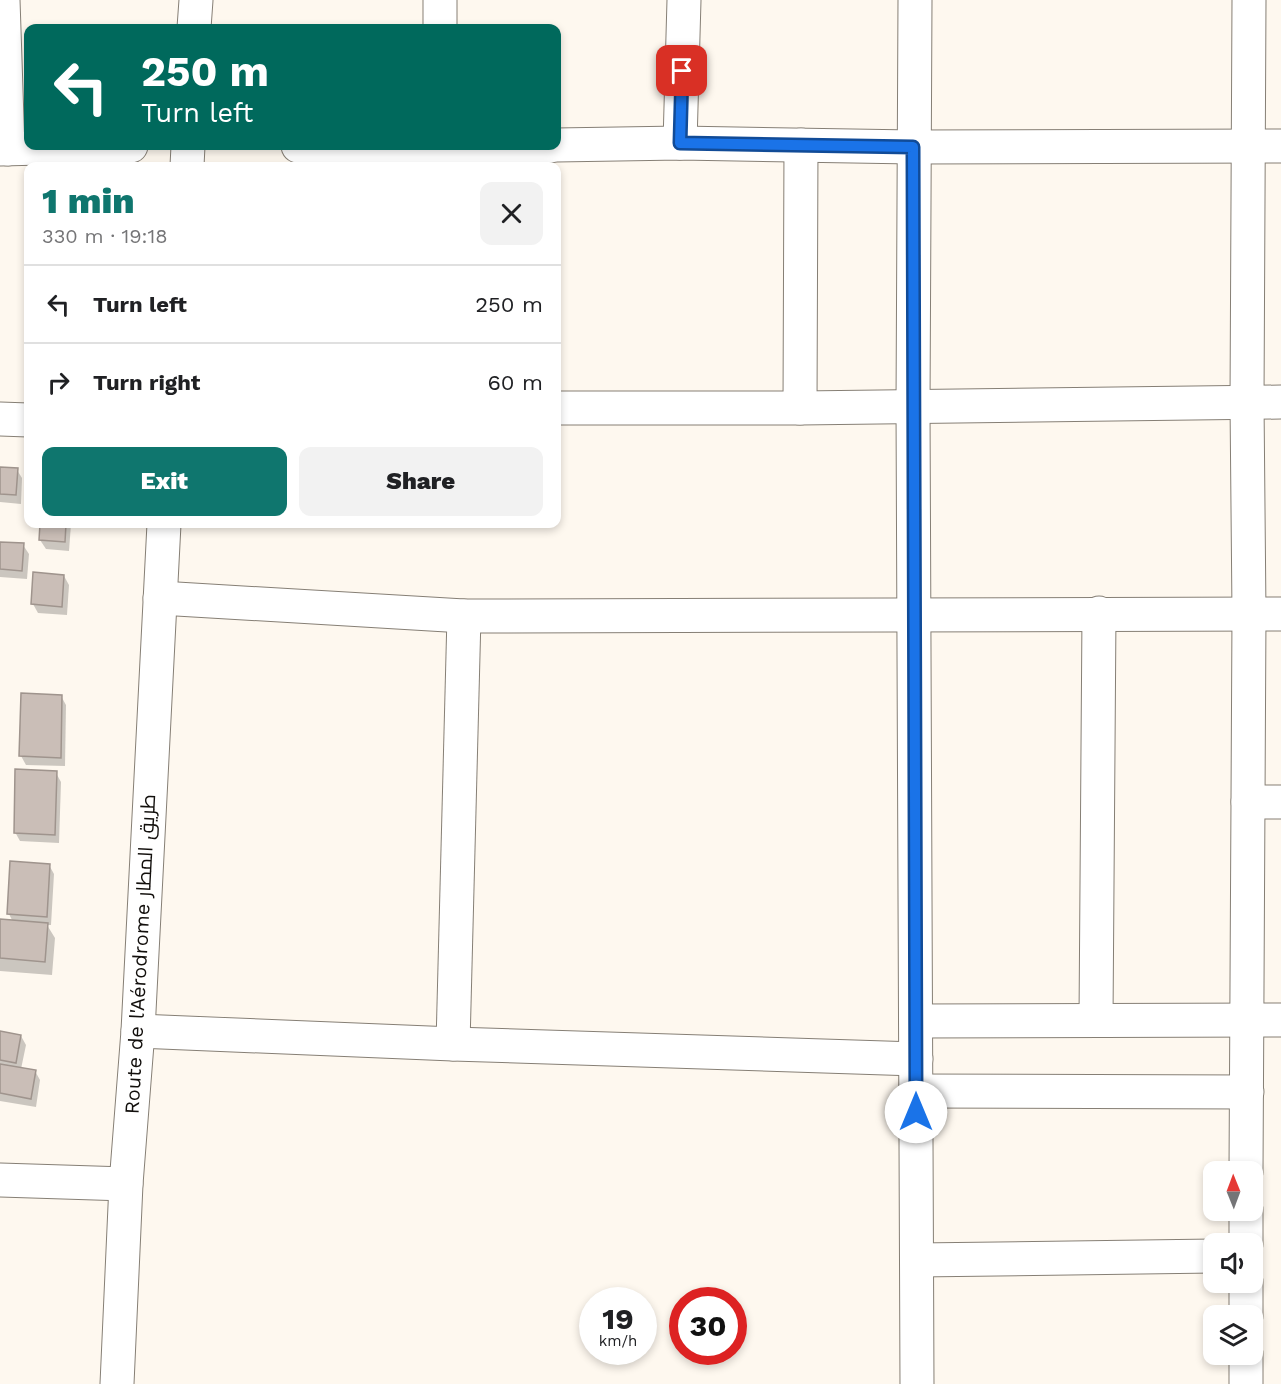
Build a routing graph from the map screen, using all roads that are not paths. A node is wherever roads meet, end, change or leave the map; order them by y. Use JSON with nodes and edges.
{"nodes":[{"id":1,"x":3,"y":0,"type":"edge"},
{"id":2,"x":196,"y":0,"type":"edge"},
{"id":3,"x":440,"y":0,"type":"edge"},
{"id":4,"x":684,"y":0,"type":"edge"},
{"id":5,"x":915,"y":0,"type":"edge"},
{"id":6,"x":1249,"y":0,"type":"edge"},
{"id":7,"x":194,"y":24,"type":"edge"},
{"id":8,"x":440,"y":24,"type":"edge"},
{"id":9,"x":680,"y":143,"type":"junction"},
{"id":10,"x":561,"y":145,"type":"edge"},
{"id":11,"x":801,"y":145,"type":"junction"},
{"id":12,"x":1249,"y":146,"type":"junction"},
{"id":13,"x":1281,"y":146,"type":"edge"},
{"id":14,"x":913,"y":147,"type":"junction"},
{"id":15,"x":4,"y":149,"type":"edge"},
{"id":16,"x":24,"y":149,"type":"edge"},
{"id":17,"x":379,"y":150,"type":"edge"},
{"id":18,"x":487,"y":150,"type":"edge"},
{"id":19,"x":439,"y":153,"type":"edge"},
{"id":20,"x":1247,"y":402,"type":"junction"},
{"id":21,"x":1281,"y":402,"type":"edge"},
{"id":22,"x":913,"y":406,"type":"junction"},
{"id":23,"x":561,"y":408,"type":"edge"},
{"id":24,"x":800,"y":408,"type":"junction"},
{"id":25,"x":0,"y":419,"type":"edge"},
{"id":26,"x":24,"y":420,"type":"edge"},
{"id":27,"x":165,"y":528,"type":"edge"},
{"id":28,"x":160,"y":598,"type":"junction"},
{"id":29,"x":1099,"y":613,"type":"junction"},
{"id":30,"x":1265,"y":614,"type":"edge"},
{"id":31,"x":464,"y":616,"type":"junction"},
{"id":32,"x":915,"y":616,"type":"junction"},
{"id":33,"x":1248,"y":802,"type":"junction"},
{"id":34,"x":1281,"y":802,"type":"edge"},
{"id":35,"x":1096,"y":1020,"type":"junction"},
{"id":36,"x":1247,"y":1020,"type":"junction"},
{"id":37,"x":1281,"y":1020,"type":"edge"},
{"id":38,"x":916,"y":1021,"type":"junction"},
{"id":39,"x":138,"y":1031,"type":"junction"},
{"id":40,"x":453,"y":1044,"type":"junction"},
{"id":41,"x":916,"y":1075,"type":"junction"},
{"id":42,"x":1247,"y":1092,"type":"junction"},
{"id":43,"x":1246,"y":1161,"type":"edge"},
{"id":44,"x":0,"y":1180,"type":"edge"},
{"id":45,"x":126,"y":1184,"type":"junction"},
{"id":46,"x":1203,"y":1256,"type":"edge"},
{"id":47,"x":917,"y":1260,"type":"junction"},
{"id":48,"x":1246,"y":1365,"type":"edge"},
{"id":49,"x":117,"y":1384,"type":"edge"},
{"id":50,"x":917,"y":1384,"type":"edge"},
{"id":51,"x":1246,"y":1384,"type":"edge"}],
"edges":[{"from":1,"to":15,"type":"street"},
{"from":2,"to":7,"type":"street"},
{"from":3,"to":8,"type":"street"},
{"from":4,"to":9,"type":"street"},
{"from":5,"to":14,"type":"street"},
{"from":6,"to":12,"type":"street"},
{"from":9,"to":10,"type":"street"},
{"from":9,"to":11,"type":"street"},
{"from":11,"to":14,"type":"street"},
{"from":11,"to":24,"type":"street"},
{"from":12,"to":13,"type":"street"},
{"from":12,"to":14,"type":"street"},
{"from":12,"to":20,"type":"street"},
{"from":14,"to":22,"type":"street"},
{"from":15,"to":16,"type":"street"},
{"from":17,"to":19,"type":"street"},
{"from":18,"to":19,"type":"street"},
{"from":20,"to":21,"type":"street"},
{"from":20,"to":22,"type":"street"},
{"from":20,"to":30,"type":"street"},
{"from":22,"to":24,"type":"street"},
{"from":22,"to":32,"type":"street"},
{"from":23,"to":24,"type":"street"},
{"from":25,"to":26,"type":"street"},
{"from":27,"to":28,"type":"street","name":"Route de l'Aérodrome طريق المطار"},
{"from":28,"to":31,"type":"street"},
{"from":28,"to":39,"type":"street","name":"Route de l'Aérodrome طريق المطار"},
{"from":29,"to":30,"type":"street"},
{"from":29,"to":32,"type":"street"},
{"from":29,"to":35,"type":"street"},
{"from":30,"to":33,"type":"street"},
{"from":31,"to":32,"type":"street"},
{"from":31,"to":40,"type":"street"},
{"from":32,"to":38,"type":"street"},
{"from":33,"to":34,"type":"street"},
{"from":33,"to":36,"type":"street"},
{"from":35,"to":36,"type":"street"},
{"from":35,"to":38,"type":"street"},
{"from":36,"to":37,"type":"street"},
{"from":36,"to":42,"type":"street"},
{"from":38,"to":41,"type":"street"},
{"from":39,"to":40,"type":"street"},
{"from":39,"to":45,"type":"street","name":"Route de l'Aérodrome طريق المطار"},
{"from":40,"to":41,"type":"street"},
{"from":41,"to":42,"type":"street"},
{"from":41,"to":47,"type":"street"},
{"from":42,"to":43,"type":"street"},
{"from":44,"to":45,"type":"street"},
{"from":45,"to":49,"type":"street","name":"Route de l'Aérodrome طريق المطار"},
{"from":46,"to":47,"type":"street"},
{"from":47,"to":50,"type":"street"},
{"from":48,"to":51,"type":"street"}]}
